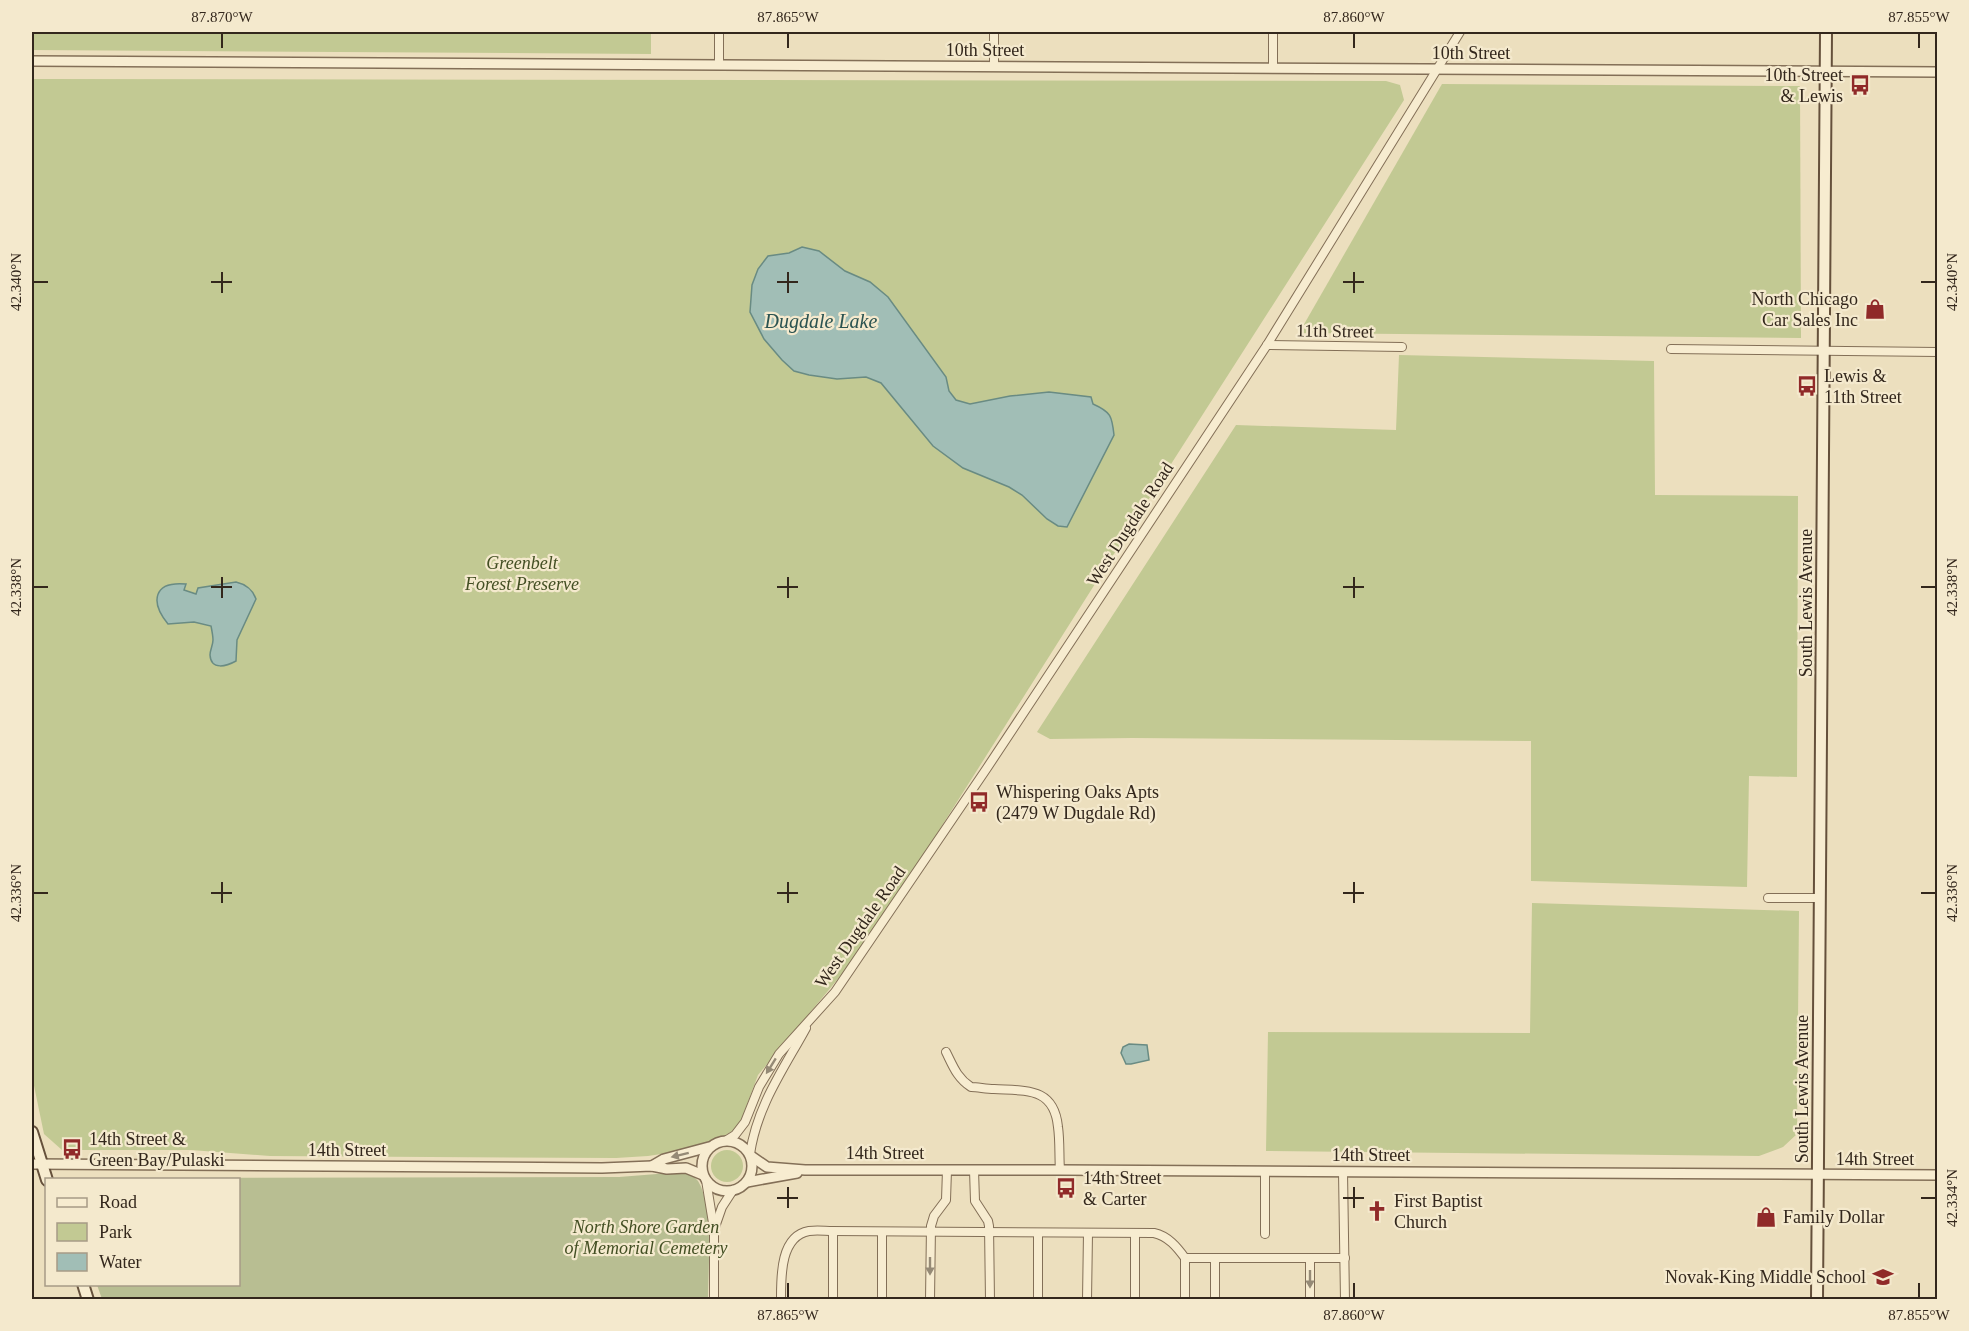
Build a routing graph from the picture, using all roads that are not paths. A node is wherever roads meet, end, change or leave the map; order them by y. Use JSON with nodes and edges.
{"nodes":[{"id":1,"x":719,"y":32,"type":"edge"},
{"id":2,"x":994,"y":32,"type":"edge"},
{"id":3,"x":1274,"y":32,"type":"edge"},
{"id":4,"x":1460,"y":32,"type":"edge"},
{"id":5,"x":1826,"y":32,"type":"edge"},
{"id":6,"x":32,"y":61,"type":"edge"},
{"id":7,"x":719,"y":65,"type":"junction"},
{"id":8,"x":994,"y":66,"type":"junction"},
{"id":9,"x":1273,"y":68,"type":"junction"},
{"id":10,"x":1436,"y":69,"type":"junction"},
{"id":11,"x":1826,"y":71,"type":"junction"},
{"id":12,"x":1938,"y":72,"type":"edge"},
{"id":13,"x":1267,"y":345,"type":"junction"},
{"id":14,"x":1402,"y":347,"type":"dead end"},
{"id":15,"x":1671,"y":349,"type":"dead end"},
{"id":16,"x":1824,"y":351,"type":"junction"},
{"id":17,"x":1938,"y":352,"type":"edge"},
{"id":18,"x":1768,"y":898,"type":"dead end"},
{"id":19,"x":1820,"y":898,"type":"junction"},
{"id":20,"x":809,"y":1022,"type":"junction"},
{"id":21,"x":946,"y":1052,"type":"dead end"},
{"id":22,"x":32,"y":1132,"type":"edge"},
{"id":23,"x":728,"y":1140,"type":"junction"},
{"id":24,"x":709,"y":1147,"type":"junction"},
{"id":25,"x":750,"y":1155,"type":"junction"},
{"id":26,"x":37,"y":1164,"type":"edge"},
{"id":27,"x":652,"y":1166,"type":"junction"},
{"id":28,"x":805,"y":1170,"type":"junction"},
{"id":29,"x":947,"y":1170,"type":"junction"},
{"id":30,"x":974,"y":1170,"type":"junction"},
{"id":31,"x":1060,"y":1170,"type":"junction"},
{"id":32,"x":1264,"y":1171,"type":"junction"},
{"id":33,"x":1343,"y":1172,"type":"junction"},
{"id":34,"x":1818,"y":1174,"type":"junction"},
{"id":35,"x":1938,"y":1176,"type":"edge"},
{"id":36,"x":704,"y":1177,"type":"junction"},
{"id":37,"x":46,"y":1178,"type":"edge"},
{"id":38,"x":747,"y":1182,"type":"junction"},
{"id":39,"x":733,"y":1190,"type":"junction"},
{"id":40,"x":714,"y":1229,"type":"junction"},
{"id":41,"x":833,"y":1231,"type":"junction"},
{"id":42,"x":882,"y":1232,"type":"junction"},
{"id":43,"x":930,"y":1232,"type":"junction"},
{"id":44,"x":990,"y":1233,"type":"junction"},
{"id":45,"x":1038,"y":1233,"type":"junction"},
{"id":46,"x":1088,"y":1233,"type":"junction"},
{"id":47,"x":1135,"y":1233,"type":"junction"},
{"id":48,"x":1265,"y":1234,"type":"dead end"},
{"id":49,"x":1185,"y":1258,"type":"junction"},
{"id":50,"x":1215,"y":1258,"type":"junction"},
{"id":51,"x":1310,"y":1258,"type":"junction"},
{"id":52,"x":1345,"y":1258,"type":"junction"},
{"id":53,"x":714,"y":1299,"type":"edge"},
{"id":54,"x":781,"y":1299,"type":"edge"},
{"id":55,"x":833,"y":1299,"type":"edge"},
{"id":56,"x":882,"y":1299,"type":"edge"},
{"id":57,"x":930,"y":1299,"type":"edge"},
{"id":58,"x":990,"y":1299,"type":"edge"},
{"id":59,"x":1038,"y":1299,"type":"edge"},
{"id":60,"x":1087,"y":1299,"type":"edge"},
{"id":61,"x":1135,"y":1299,"type":"edge"},
{"id":62,"x":1185,"y":1299,"type":"edge"},
{"id":63,"x":1215,"y":1299,"type":"edge"},
{"id":64,"x":1310,"y":1299,"type":"edge"},
{"id":65,"x":1345,"y":1299,"type":"edge"},
{"id":66,"x":1817,"y":1299,"type":"edge"}],
"edges":[{"from":1,"to":7,"type":"street"},
{"from":2,"to":8,"type":"street"},
{"from":3,"to":9,"type":"street"},
{"from":4,"to":10,"type":"street","name":"West Dugdale Road"},
{"from":5,"to":11,"type":"main road","name":"South Lewis Avenue"},
{"from":6,"to":7,"type":"street","name":"10th Street"},
{"from":7,"to":8,"type":"street","name":"10th Street"},
{"from":8,"to":9,"type":"street","name":"10th Street"},
{"from":9,"to":10,"type":"street","name":"10th Street"},
{"from":10,"to":11,"type":"street","name":"10th Street"},
{"from":10,"to":13,"type":"street","name":"West Dugdale Road"},
{"from":11,"to":12,"type":"street","name":"10th Street"},
{"from":11,"to":16,"type":"main road","name":"South Lewis Avenue"},
{"from":13,"to":14,"type":"street","name":"11th Street"},
{"from":13,"to":20,"type":"street","name":"West Dugdale Road"},
{"from":15,"to":16,"type":"street"},
{"from":16,"to":17,"type":"street"},
{"from":16,"to":19,"type":"main road","name":"South Lewis Avenue"},
{"from":18,"to":19,"type":"street"},
{"from":19,"to":34,"type":"main road","name":"South Lewis Avenue"},
{"from":20,"to":23,"type":"street","one_way":true},
{"from":20,"to":25,"type":"street"},
{"from":21,"to":31,"type":"street"},
{"from":22,"to":26,"type":"main road"},
{"from":23,"to":24,"type":"street"},
{"from":23,"to":25,"type":"street"},
{"from":24,"to":27,"type":"street","name":"14th Street","one_way":true},
{"from":24,"to":36,"type":"street"},
{"from":25,"to":28,"type":"street","name":"14th Street"},
{"from":25,"to":38,"type":"street"},
{"from":26,"to":27,"type":"street","name":"14th Street"},
{"from":26,"to":37,"type":"main road"},
{"from":27,"to":36,"type":"street","name":"14th Street"},
{"from":28,"to":29,"type":"street","name":"14th Street"},
{"from":28,"to":38,"type":"street","name":"14th Street"},
{"from":29,"to":30,"type":"street","name":"14th Street"},
{"from":29,"to":43,"type":"street"},
{"from":30,"to":31,"type":"street","name":"14th Street"},
{"from":30,"to":44,"type":"street"},
{"from":31,"to":32,"type":"street","name":"14th Street"},
{"from":32,"to":33,"type":"street","name":"14th Street"},
{"from":32,"to":48,"type":"street"},
{"from":33,"to":34,"type":"street","name":"14th Street"},
{"from":33,"to":52,"type":"street"},
{"from":34,"to":35,"type":"street","name":"14th Street"},
{"from":34,"to":66,"type":"main road","name":"South Lewis Avenue"},
{"from":36,"to":39,"type":"street"},
{"from":36,"to":40,"type":"street"},
{"from":38,"to":39,"type":"street"},
{"from":39,"to":40,"type":"street"},
{"from":40,"to":53,"type":"street"},
{"from":41,"to":42,"type":"street"},
{"from":41,"to":54,"type":"street"},
{"from":41,"to":55,"type":"street"},
{"from":42,"to":43,"type":"street"},
{"from":42,"to":56,"type":"street"},
{"from":43,"to":44,"type":"street"},
{"from":43,"to":57,"type":"street","one_way":true},
{"from":44,"to":45,"type":"street"},
{"from":44,"to":58,"type":"street"},
{"from":45,"to":46,"type":"street"},
{"from":45,"to":59,"type":"street"},
{"from":46,"to":47,"type":"street"},
{"from":46,"to":60,"type":"street"},
{"from":47,"to":49,"type":"street"},
{"from":47,"to":61,"type":"street"},
{"from":49,"to":50,"type":"street"},
{"from":49,"to":62,"type":"street"},
{"from":50,"to":51,"type":"street"},
{"from":50,"to":63,"type":"street"},
{"from":51,"to":52,"type":"street"},
{"from":51,"to":64,"type":"street","one_way":true},
{"from":52,"to":65,"type":"street"}]}
